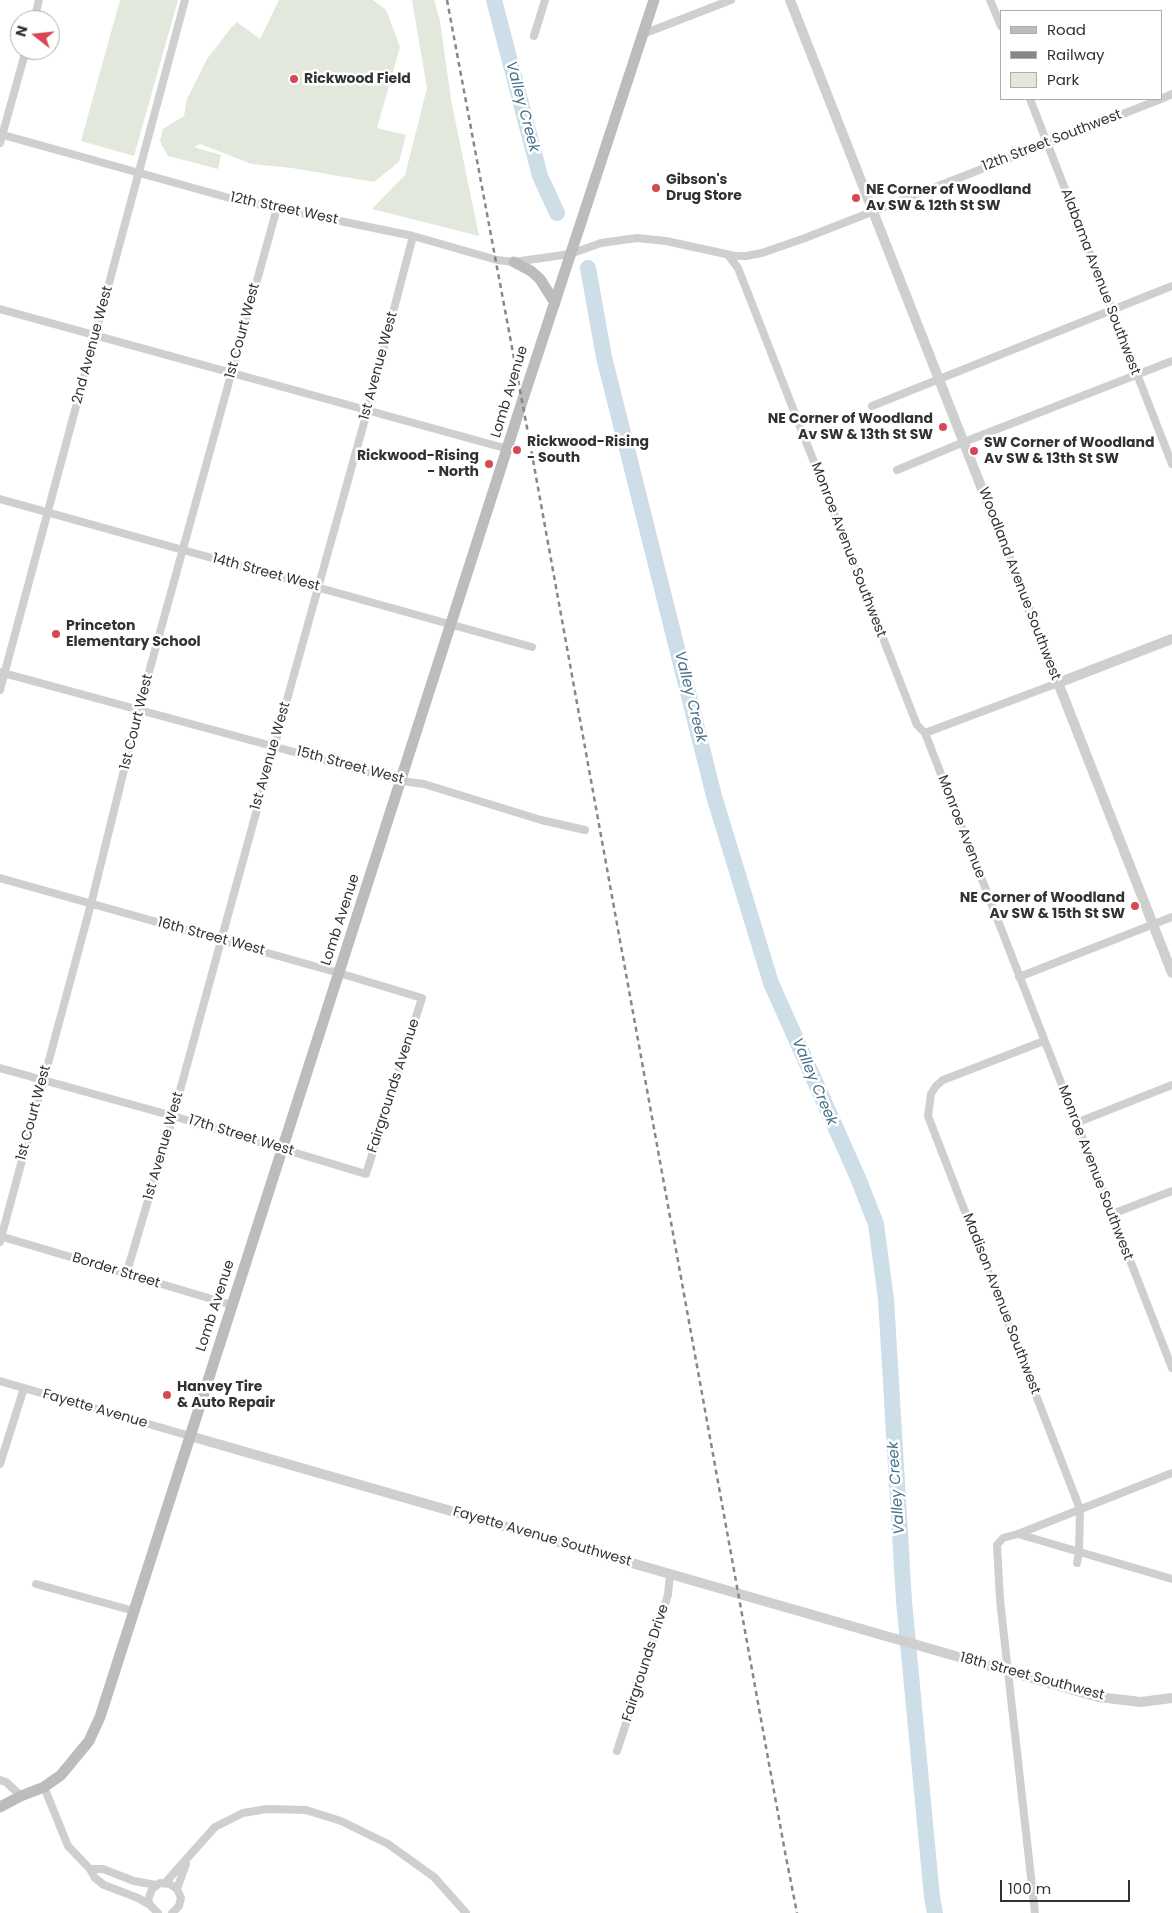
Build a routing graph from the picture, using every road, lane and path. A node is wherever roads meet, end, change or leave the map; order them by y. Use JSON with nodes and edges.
{"nodes":[{"id":1,"x":185,"y":0,"type":"edge"},
{"id":2,"x":545,"y":0,"type":"edge"},
{"id":3,"x":654,"y":0,"type":"edge"},
{"id":4,"x":730,"y":0,"type":"edge"},
{"id":5,"x":790,"y":0,"type":"edge"},
{"id":6,"x":990,"y":0,"type":"edge"},
{"id":7,"x":1000,"y":24,"type":"edge"},
{"id":8,"x":643,"y":34,"type":"junction"},
{"id":9,"x":534,"y":36,"type":"dead end"},
{"id":10,"x":23,"y":60,"type":"edge"},
{"id":11,"x":1030,"y":100,"type":"edge"},
{"id":12,"x":1158,"y":100,"type":"edge"},
{"id":13,"x":1,"y":135,"type":"edge"},
{"id":14,"x":0,"y":143,"type":"edge"},
{"id":15,"x":1047,"y":143,"type":"junction"},
{"id":16,"x":138,"y":173,"type":"junction"},
{"id":17,"x":277,"y":208,"type":"junction"},
{"id":18,"x":872,"y":211,"type":"junction"},
{"id":19,"x":413,"y":236,"type":"junction"},
{"id":20,"x":570,"y":254,"type":"junction"},
{"id":21,"x":728,"y":255,"type":"junction"},
{"id":22,"x":514,"y":262,"type":"junction"},
{"id":23,"x":1172,"y":286,"type":"edge"},
{"id":24,"x":555,"y":303,"type":"junction"},
{"id":25,"x":0,"y":309,"type":"edge"},
{"id":26,"x":1111,"y":310,"type":"junction"},
{"id":27,"x":96,"y":335,"type":"junction"},
{"id":28,"x":1172,"y":361,"type":"edge"},
{"id":29,"x":232,"y":372,"type":"junction"},
{"id":30,"x":1136,"y":375,"type":"junction"},
{"id":31,"x":938,"y":380,"type":"junction"},
{"id":32,"x":872,"y":406,"type":"dead end"},
{"id":33,"x":367,"y":412,"type":"junction"},
{"id":34,"x":964,"y":442,"type":"junction"},
{"id":35,"x":508,"y":449,"type":"junction"},
{"id":36,"x":1172,"y":464,"type":"edge"},
{"id":37,"x":897,"y":470,"type":"dead end"},
{"id":38,"x":0,"y":499,"type":"edge"},
{"id":39,"x":48,"y":514,"type":"junction"},
{"id":40,"x":182,"y":550,"type":"junction"},
{"id":41,"x":318,"y":588,"type":"junction"},
{"id":42,"x":452,"y":624,"type":"junction"},
{"id":43,"x":1172,"y":639,"type":"edge"},
{"id":44,"x":532,"y":647,"type":"dead end"},
{"id":45,"x":2,"y":672,"type":"edge"},
{"id":46,"x":1058,"y":683,"type":"junction"},
{"id":47,"x":0,"y":690,"type":"edge"},
{"id":48,"x":140,"y":709,"type":"junction"},
{"id":49,"x":925,"y":733,"type":"junction"},
{"id":50,"x":274,"y":746,"type":"junction"},
{"id":51,"x":401,"y":781,"type":"junction"},
{"id":52,"x":585,"y":830,"type":"dead end"},
{"id":53,"x":0,"y":878,"type":"edge"},
{"id":54,"x":91,"y":904,"type":"junction"},
{"id":55,"x":1172,"y":917,"type":"edge"},
{"id":56,"x":1153,"y":925,"type":"junction"},
{"id":57,"x":220,"y":940,"type":"junction"},
{"id":58,"x":339,"y":973,"type":"junction"},
{"id":59,"x":1172,"y":973,"type":"edge"},
{"id":60,"x":1019,"y":977,"type":"junction"},
{"id":61,"x":422,"y":998,"type":"joint"},
{"id":62,"x":1044,"y":1041,"type":"junction"},
{"id":63,"x":0,"y":1068,"type":"edge"},
{"id":64,"x":43,"y":1080,"type":"junction"},
{"id":65,"x":1172,"y":1085,"type":"edge"},
{"id":66,"x":173,"y":1116,"type":"junction"},
{"id":67,"x":1076,"y":1123,"type":"junction"},
{"id":68,"x":282,"y":1149,"type":"junction"},
{"id":69,"x":366,"y":1174,"type":"joint"},
{"id":70,"x":1172,"y":1191,"type":"edge"},
{"id":71,"x":1112,"y":1214,"type":"junction"},
{"id":72,"x":0,"y":1238,"type":"edge"},
{"id":73,"x":126,"y":1275,"type":"junction"},
{"id":74,"x":232,"y":1305,"type":"junction"},
{"id":75,"x":1172,"y":1368,"type":"edge"},
{"id":76,"x":0,"y":1381,"type":"edge"},
{"id":77,"x":24,"y":1388,"type":"junction"},
{"id":78,"x":190,"y":1436,"type":"junction"},
{"id":79,"x":0,"y":1464,"type":"edge"},
{"id":80,"x":1172,"y":1473,"type":"edge"},
{"id":81,"x":1080,"y":1508,"type":"junction"},
{"id":82,"x":1018,"y":1534,"type":"junction"},
{"id":83,"x":1079,"y":1551,"type":"junction"},
{"id":84,"x":1077,"y":1563,"type":"dead end"},
{"id":85,"x":670,"y":1574,"type":"junction"},
{"id":86,"x":1172,"y":1579,"type":"edge"},
{"id":87,"x":36,"y":1584,"type":"dead end"},
{"id":88,"x":134,"y":1611,"type":"junction"},
{"id":89,"x":894,"y":1639,"type":"joint"},
{"id":90,"x":1008,"y":1672,"type":"junction"},
{"id":91,"x":1172,"y":1698,"type":"edge"},
{"id":92,"x":617,"y":1751,"type":"dead end"},
{"id":93,"x":0,"y":1780,"type":"edge"},
{"id":94,"x":44,"y":1787,"type":"junction"},
{"id":95,"x":21,"y":1796,"type":"junction"},
{"id":96,"x":0,"y":1807,"type":"edge"},
{"id":97,"x":191,"y":1854,"type":"junction"},
{"id":98,"x":90,"y":1869,"type":"junction"},
{"id":99,"x":165,"y":1883,"type":"junction"},
{"id":100,"x":156,"y":1885,"type":"junction"},
{"id":101,"x":177,"y":1889,"type":"junction"},
{"id":102,"x":153,"y":1910,"type":"edge"},
{"id":103,"x":172,"y":1913,"type":"edge"},
{"id":104,"x":466,"y":1913,"type":"edge"},
{"id":105,"x":1035,"y":1913,"type":"edge"}],
"edges":[{"from":1,"to":16,"type":"street","name":"2nd Avenue West"},
{"from":2,"to":9,"type":"street"},
{"from":3,"to":8,"type":"main road","name":"Lomb Avenue"},
{"from":4,"to":8,"type":"street"},
{"from":5,"to":18,"type":"street","name":"Woodland Avenue Southwest"},
{"from":6,"to":7,"type":"street"},
{"from":8,"to":20,"type":"main road","name":"Lomb Avenue"},
{"from":10,"to":13,"type":"street"},
{"from":11,"to":15,"type":"street","name":"Alabama Avenue Southwest"},
{"from":12,"to":15,"type":"street","name":"12th Street Southwest"},
{"from":13,"to":14,"type":"street"},
{"from":13,"to":16,"type":"street","name":"12th Street West"},
{"from":15,"to":18,"type":"street","name":"12th Street Southwest"},
{"from":15,"to":26,"type":"street","name":"Alabama Avenue Southwest"},
{"from":16,"to":17,"type":"street","name":"12th Street West"},
{"from":16,"to":27,"type":"street","name":"2nd Avenue West"},
{"from":17,"to":19,"type":"street","name":"12th Street West"},
{"from":17,"to":29,"type":"street","name":"1st Court West"},
{"from":18,"to":21,"type":"street","name":"12th Street Southwest"},
{"from":18,"to":31,"type":"street","name":"Woodland Avenue Southwest"},
{"from":19,"to":22,"type":"street","name":"12th Street West"},
{"from":19,"to":33,"type":"street","name":"1st Avenue West"},
{"from":20,"to":21,"type":"street","name":"12th Street Southwest"},
{"from":20,"to":22,"type":"street","name":"12th Street West"},
{"from":20,"to":24,"type":"main road","name":"Lomb Avenue"},
{"from":21,"to":49,"type":"street","name":"Monroe Avenue Southwest"},
{"from":22,"to":24,"type":"main road"},
{"from":23,"to":26,"type":"street"},
{"from":24,"to":35,"type":"main road","name":"Lomb Avenue"},
{"from":25,"to":27,"type":"street"},
{"from":26,"to":30,"type":"street","name":"Alabama Avenue Southwest"},
{"from":26,"to":31,"type":"street"},
{"from":27,"to":29,"type":"street"},
{"from":27,"to":39,"type":"street","name":"2nd Avenue West"},
{"from":28,"to":30,"type":"street"},
{"from":29,"to":33,"type":"street"},
{"from":29,"to":40,"type":"street","name":"1st Court West"},
{"from":30,"to":34,"type":"street"},
{"from":30,"to":36,"type":"street","name":"Alabama Avenue Southwest"},
{"from":31,"to":32,"type":"street"},
{"from":31,"to":34,"type":"street","name":"Woodland Avenue Southwest"},
{"from":33,"to":35,"type":"street"},
{"from":33,"to":41,"type":"street","name":"1st Avenue West"},
{"from":34,"to":37,"type":"street"},
{"from":34,"to":46,"type":"street","name":"Woodland Avenue Southwest"},
{"from":35,"to":42,"type":"main road","name":"Lomb Avenue"},
{"from":38,"to":39,"type":"street","name":"14th Street West"},
{"from":39,"to":40,"type":"street","name":"14th Street West"},
{"from":39,"to":45,"type":"street","name":"2nd Avenue West"},
{"from":40,"to":41,"type":"street","name":"14th Street West"},
{"from":40,"to":48,"type":"street","name":"1st Court West"},
{"from":41,"to":42,"type":"street","name":"14th Street West"},
{"from":41,"to":50,"type":"street","name":"1st Avenue West"},
{"from":42,"to":44,"type":"street","name":"14th Street West"},
{"from":42,"to":51,"type":"main road","name":"Lomb Avenue"},
{"from":43,"to":46,"type":"street"},
{"from":45,"to":47,"type":"street","name":"2nd Avenue West"},
{"from":45,"to":48,"type":"street","name":"15th Street West"},
{"from":46,"to":49,"type":"street"},
{"from":46,"to":56,"type":"street","name":"Woodland Avenue Southwest"},
{"from":48,"to":50,"type":"street","name":"15th Street West"},
{"from":48,"to":54,"type":"street","name":"1st Court West"},
{"from":49,"to":60,"type":"street","name":"Monroe Avenue"},
{"from":50,"to":51,"type":"street","name":"15th Street West"},
{"from":50,"to":57,"type":"street","name":"1st Avenue West"},
{"from":51,"to":52,"type":"street","name":"15th Street West"},
{"from":51,"to":58,"type":"main road","name":"Lomb Avenue"},
{"from":53,"to":54,"type":"street","name":"16th Street West"},
{"from":54,"to":57,"type":"street","name":"16th Street West"},
{"from":54,"to":64,"type":"street","name":"1st Court West"},
{"from":55,"to":56,"type":"street"},
{"from":56,"to":59,"type":"street","name":"Woodland Avenue Southwest"},
{"from":56,"to":60,"type":"street"},
{"from":57,"to":58,"type":"street","name":"16th Street West"},
{"from":57,"to":66,"type":"street","name":"1st Avenue West"},
{"from":58,"to":61,"type":"street","name":"16th Street West"},
{"from":58,"to":68,"type":"main road","name":"Lomb Avenue"},
{"from":60,"to":62,"type":"street","name":"Monroe Avenue Southwest"},
{"from":61,"to":69,"type":"street","name":"Fairgrounds Avenue"},
{"from":62,"to":67,"type":"street","name":"Monroe Avenue Southwest"},
{"from":62,"to":81,"type":"street","name":"Madison Avenue Southwest"},
{"from":63,"to":64,"type":"street","name":"17th Street West"},
{"from":64,"to":66,"type":"street","name":"17th Street West"},
{"from":64,"to":72,"type":"street","name":"1st Court West"},
{"from":65,"to":67,"type":"street"},
{"from":66,"to":68,"type":"street","name":"17th Street West"},
{"from":66,"to":73,"type":"street","name":"1st Avenue West"},
{"from":67,"to":71,"type":"street","name":"Monroe Avenue Southwest"},
{"from":68,"to":69,"type":"street","name":"17th Street West"},
{"from":68,"to":74,"type":"main road","name":"Lomb Avenue"},
{"from":70,"to":71,"type":"street"},
{"from":71,"to":75,"type":"street","name":"Monroe Avenue Southwest"},
{"from":72,"to":73,"type":"street","name":"Border Street"},
{"from":73,"to":74,"type":"street","name":"Border Street"},
{"from":74,"to":78,"type":"main road","name":"Lomb Avenue"},
{"from":76,"to":77,"type":"street","name":"Fayette Avenue"},
{"from":77,"to":78,"type":"street","name":"Fayette Avenue"},
{"from":77,"to":79,"type":"street"},
{"from":78,"to":85,"type":"street","name":"Fayette Avenue Southwest"},
{"from":78,"to":88,"type":"main road","name":"Lomb Avenue"},
{"from":80,"to":81,"type":"street"},
{"from":81,"to":82,"type":"street"},
{"from":81,"to":83,"type":"street"},
{"from":82,"to":83,"type":"street"},
{"from":82,"to":90,"type":"street"},
{"from":83,"to":84,"type":"street"},
{"from":83,"to":86,"type":"street"},
{"from":85,"to":89,"type":"street","name":"Fayette Avenue Southwest"},
{"from":85,"to":92,"type":"street","name":"Fairgrounds Drive"},
{"from":87,"to":88,"type":"street"},
{"from":88,"to":94,"type":"main road","name":"Lomb Avenue"},
{"from":89,"to":90,"type":"street","name":"18th Street Southwest"},
{"from":90,"to":91,"type":"street","name":"18th Street Southwest"},
{"from":90,"to":105,"type":"street"},
{"from":93,"to":95,"type":"street"},
{"from":94,"to":95,"type":"main road","name":"Lomb Avenue"},
{"from":94,"to":98,"type":"street"},
{"from":95,"to":96,"type":"main road","name":"Lomb Avenue"},
{"from":97,"to":99,"type":"street"},
{"from":97,"to":101,"type":"street"},
{"from":97,"to":104,"type":"street"},
{"from":98,"to":100,"type":"street"},
{"from":98,"to":102,"type":"street"},
{"from":99,"to":100,"type":"street"},
{"from":99,"to":101,"type":"street"},
{"from":100,"to":102,"type":"street"},
{"from":101,"to":103,"type":"street"}]}
